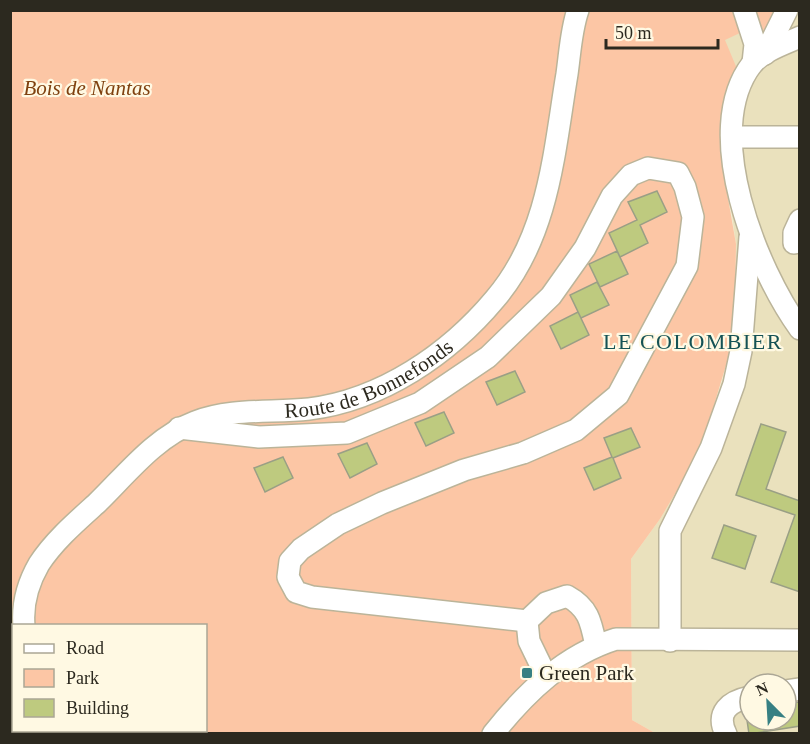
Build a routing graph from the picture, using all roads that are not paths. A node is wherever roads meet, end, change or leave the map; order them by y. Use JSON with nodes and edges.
{"nodes":[{"id":1,"x":578,"y":10,"type":"edge"},
{"id":2,"x":744,"y":10,"type":"edge"},
{"id":3,"x":787,"y":10,"type":"edge"},
{"id":4,"x":800,"y":38,"type":"edge"},
{"id":5,"x":759,"y":58,"type":"junction"},
{"id":6,"x":732,"y":137,"type":"junction"},
{"id":7,"x":800,"y":137,"type":"edge"},
{"id":8,"x":800,"y":220,"type":"edge"},
{"id":9,"x":750,"y":237,"type":"junction"},
{"id":10,"x":794,"y":243,"type":"dead end"},
{"id":11,"x":800,"y":329,"type":"edge"},
{"id":12,"x":179,"y":428,"type":"junction"},
{"id":13,"x":527,"y":621,"type":"junction"},
{"id":14,"x":24,"y":624,"type":"edge"},
{"id":15,"x":670,"y":640,"type":"junction"},
{"id":16,"x":800,"y":640,"type":"edge"},
{"id":17,"x":596,"y":646,"type":"junction"},
{"id":18,"x":546,"y":676,"type":"junction"},
{"id":19,"x":738,"y":700,"type":"edge"},
{"id":20,"x":493,"y":734,"type":"edge"},
{"id":21,"x":726,"y":734,"type":"edge"}],
"edges":[{"from":1,"to":12,"type":"street","name":"Route de Bonnefonds"},
{"from":2,"to":5,"type":"street"},
{"from":3,"to":5,"type":"street"},
{"from":4,"to":5,"type":"street"},
{"from":5,"to":6,"type":"street"},
{"from":6,"to":7,"type":"street"},
{"from":6,"to":9,"type":"street"},
{"from":8,"to":10,"type":"street"},
{"from":9,"to":11,"type":"street"},
{"from":9,"to":15,"type":"street"},
{"from":12,"to":13,"type":"street"},
{"from":12,"to":14,"type":"street","name":"Route de Bonnefonds"},
{"from":13,"to":17,"type":"street"},
{"from":13,"to":18,"type":"street"},
{"from":15,"to":16,"type":"street"},
{"from":15,"to":17,"type":"street"},
{"from":17,"to":18,"type":"street"},
{"from":18,"to":20,"type":"street"},
{"from":19,"to":21,"type":"street"}]}
